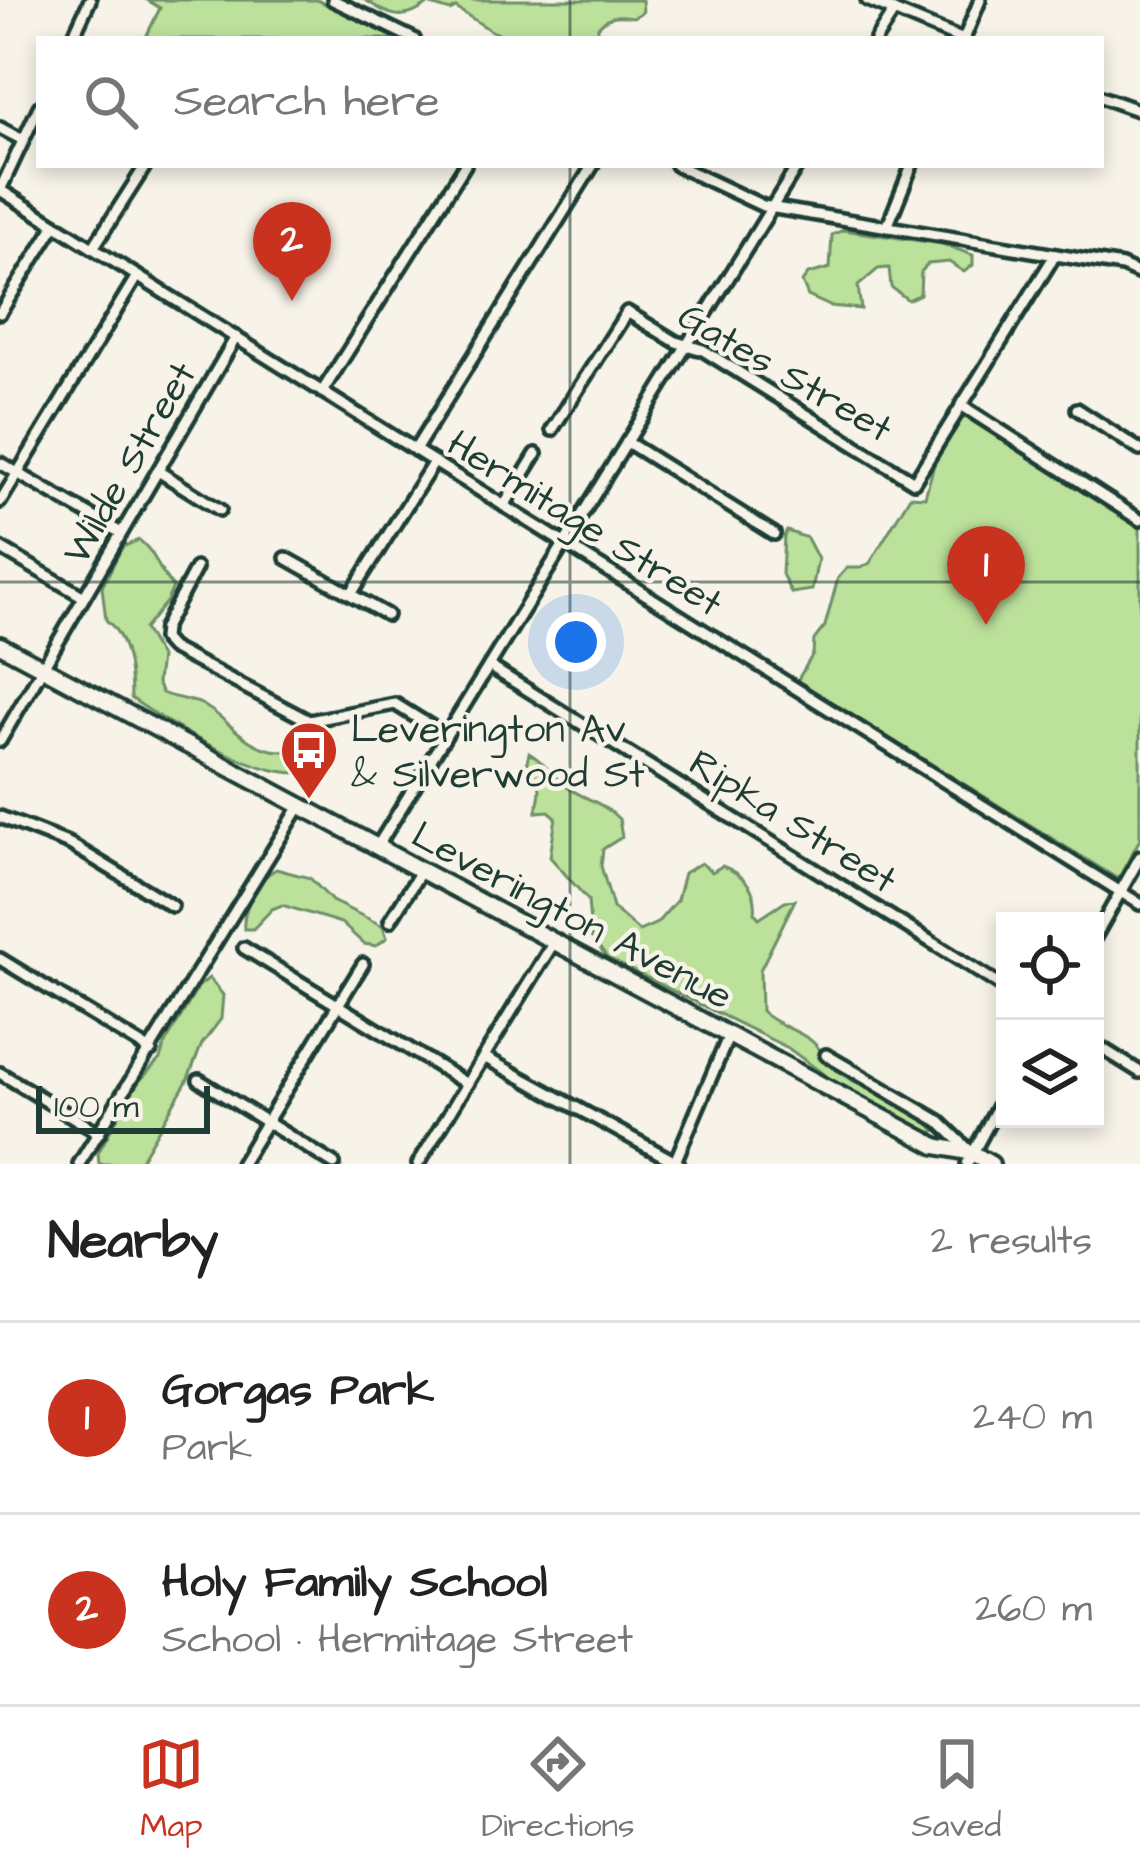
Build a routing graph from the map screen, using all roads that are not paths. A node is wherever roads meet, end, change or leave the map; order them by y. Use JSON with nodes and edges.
{"nodes":[{"id":1,"x":91,"y":0,"type":"edge"},
{"id":2,"x":333,"y":0,"type":"edge"},
{"id":3,"x":867,"y":0,"type":"edge"},
{"id":4,"x":980,"y":0,"type":"edge"},
{"id":5,"x":893,"y":11,"type":"junction"},
{"id":6,"x":73,"y":36,"type":"edge"},
{"id":7,"x":408,"y":36,"type":"edge"},
{"id":8,"x":878,"y":36,"type":"edge"},
{"id":9,"x":956,"y":36,"type":"edge"},
{"id":10,"x":964,"y":36,"type":"edge"},
{"id":11,"x":1104,"y":98,"type":"edge"},
{"id":12,"x":1140,"y":111,"type":"edge"},
{"id":13,"x":36,"y":113,"type":"edge"},
{"id":14,"x":0,"y":128,"type":"edge"},
{"id":15,"x":23,"y":140,"type":"junction"},
{"id":16,"x":144,"y":168,"type":"edge"},
{"id":17,"x":463,"y":168,"type":"edge"},
{"id":18,"x":591,"y":168,"type":"edge"},
{"id":19,"x":683,"y":168,"type":"edge"},
{"id":20,"x":796,"y":168,"type":"edge"},
{"id":21,"x":911,"y":168,"type":"edge"},
{"id":22,"x":0,"y":190,"type":"edge"},
{"id":23,"x":772,"y":208,"type":"junction"},
{"id":24,"x":55,"y":225,"type":"junction"},
{"id":25,"x":887,"y":226,"type":"junction"},
{"id":26,"x":94,"y":248,"type":"junction"},
{"id":27,"x":1055,"y":255,"type":"junction"},
{"id":28,"x":1140,"y":274,"type":"edge"},
{"id":29,"x":137,"y":276,"type":"junction"},
{"id":30,"x":0,"y":313,"type":"edge"},
{"id":31,"x":236,"y":338,"type":"junction"},
{"id":32,"x":687,"y":345,"type":"junction"},
{"id":33,"x":322,"y":392,"type":"junction"},
{"id":34,"x":961,"y":405,"type":"junction"},
{"id":35,"x":1077,"y":410,"type":"dead end"},
{"id":36,"x":552,"y":430,"type":"dead end"},
{"id":37,"x":626,"y":442,"type":"junction"},
{"id":38,"x":415,"y":450,"type":"junction"},
{"id":39,"x":1140,"y":450,"type":"edge"},
{"id":40,"x":536,"y":454,"type":"dead end"},
{"id":41,"x":434,"y":462,"type":"junction"},
{"id":42,"x":0,"y":463,"type":"edge"},
{"id":43,"x":158,"y":471,"type":"junction"},
{"id":44,"x":17,"y":473,"type":"junction"},
{"id":45,"x":0,"y":502,"type":"edge"},
{"id":46,"x":504,"y":506,"type":"junction"},
{"id":47,"x":220,"y":510,"type":"dead end"},
{"id":48,"x":1140,"y":520,"type":"edge"},
{"id":49,"x":122,"y":533,"type":"junction"},
{"id":50,"x":774,"y":534,"type":"dead end"},
{"id":51,"x":564,"y":543,"type":"junction"},
{"id":52,"x":0,"y":548,"type":"edge"},
{"id":53,"x":286,"y":558,"type":"dead end"},
{"id":54,"x":196,"y":568,"type":"dead end"},
{"id":55,"x":351,"y":594,"type":"junction"},
{"id":56,"x":84,"y":596,"type":"junction"},
{"id":57,"x":387,"y":615,"type":"dead end"},
{"id":58,"x":0,"y":645,"type":"edge"},
{"id":59,"x":489,"y":665,"type":"junction"},
{"id":60,"x":43,"y":668,"type":"junction"},
{"id":61,"x":445,"y":735,"type":"junction"},
{"id":62,"x":0,"y":741,"type":"edge"},
{"id":63,"x":300,"y":806,"type":"junction"},
{"id":64,"x":0,"y":817,"type":"edge"},
{"id":65,"x":376,"y":847,"type":"junction"},
{"id":66,"x":1140,"y":857,"type":"edge"},
{"id":67,"x":421,"y":871,"type":"junction"},
{"id":68,"x":1121,"y":892,"type":"junction"},
{"id":69,"x":1140,"y":904,"type":"edge"},
{"id":70,"x":172,"y":906,"type":"dead end"},
{"id":71,"x":390,"y":921,"type":"dead end"},
{"id":72,"x":1104,"y":921,"type":"edge"},
{"id":73,"x":554,"y":942,"type":"junction"},
{"id":74,"x":244,"y":948,"type":"dead end"},
{"id":75,"x":0,"y":959,"type":"edge"},
{"id":76,"x":363,"y":964,"type":"dead end"},
{"id":77,"x":996,"y":982,"type":"edge"},
{"id":78,"x":338,"y":1006,"type":"junction"},
{"id":79,"x":729,"y":1035,"type":"junction"},
{"id":80,"x":1104,"y":1050,"type":"edge"},
{"id":81,"x":151,"y":1051,"type":"junction"},
{"id":82,"x":826,"y":1055,"type":"dead end"},
{"id":83,"x":484,"y":1057,"type":"junction"},
{"id":84,"x":1140,"y":1072,"type":"edge"},
{"id":85,"x":0,"y":1073,"type":"edge"},
{"id":86,"x":199,"y":1081,"type":"dead end"},
{"id":87,"x":466,"y":1084,"type":"junction"},
{"id":88,"x":996,"y":1110,"type":"edge"},
{"id":89,"x":266,"y":1123,"type":"junction"},
{"id":90,"x":99,"y":1133,"type":"junction"},
{"id":91,"x":970,"y":1159,"type":"edge"},
{"id":92,"x":676,"y":1163,"type":"edge"},
{"id":93,"x":79,"y":1164,"type":"edge"},
{"id":94,"x":241,"y":1164,"type":"edge"},
{"id":95,"x":334,"y":1164,"type":"edge"},
{"id":96,"x":418,"y":1164,"type":"edge"},
{"id":97,"x":992,"y":1164,"type":"edge"}],
"edges":[{"from":1,"to":6,"type":"street"},
{"from":2,"to":7,"type":"street"},
{"from":3,"to":5,"type":"street"},
{"from":4,"to":10,"type":"street"},
{"from":5,"to":8,"type":"street"},
{"from":5,"to":9,"type":"street"},
{"from":11,"to":12,"type":"street"},
{"from":13,"to":15,"type":"street"},
{"from":14,"to":15,"type":"street"},
{"from":15,"to":22,"type":"street"},
{"from":16,"to":26,"type":"street"},
{"from":17,"to":33,"type":"street"},
{"from":18,"to":38,"type":"street"},
{"from":19,"to":23,"type":"street"},
{"from":20,"to":23,"type":"street"},
{"from":21,"to":25,"type":"street"},
{"from":22,"to":24,"type":"street","name":"Hermitage Street"},
{"from":23,"to":25,"type":"street"},
{"from":23,"to":32,"type":"street"},
{"from":24,"to":26,"type":"street","name":"Hermitage Street"},
{"from":24,"to":30,"type":"street"},
{"from":25,"to":27,"type":"street"},
{"from":26,"to":29,"type":"street","name":"Hermitage Street"},
{"from":27,"to":28,"type":"street"},
{"from":27,"to":34,"type":"street"},
{"from":29,"to":31,"type":"street","name":"Hermitage Street"},
{"from":29,"to":44,"type":"street"},
{"from":31,"to":33,"type":"street","name":"Hermitage Street"},
{"from":31,"to":43,"type":"street","name":"Wilde Street"},
{"from":32,"to":34,"type":"street","name":"Gates Street"},
{"from":32,"to":36,"type":"street","name":"Gates Street"},
{"from":32,"to":37,"type":"street"},
{"from":33,"to":38,"type":"street","name":"Hermitage Street"},
{"from":34,"to":48,"type":"street"},
{"from":35,"to":39,"type":"street"},
{"from":37,"to":50,"type":"street"},
{"from":37,"to":51,"type":"street"},
{"from":38,"to":41,"type":"street","name":"Hermitage Street"},
{"from":40,"to":46,"type":"street"},
{"from":41,"to":46,"type":"street","name":"Hermitage Street"},
{"from":41,"to":55,"type":"street"},
{"from":42,"to":44,"type":"street"},
{"from":43,"to":47,"type":"street"},
{"from":43,"to":49,"type":"street","name":"Wilde Street"},
{"from":44,"to":45,"type":"street"},
{"from":44,"to":49,"type":"street"},
{"from":46,"to":51,"type":"street","name":"Hermitage Street"},
{"from":49,"to":56,"type":"street","name":"Wilde Street"},
{"from":51,"to":59,"type":"street"},
{"from":51,"to":68,"type":"street","name":"Hermitage Street"},
{"from":52,"to":56,"type":"street"},
{"from":53,"to":55,"type":"street"},
{"from":54,"to":61,"type":"street"},
{"from":55,"to":57,"type":"street"},
{"from":56,"to":60,"type":"street","name":"Wilde Street"},
{"from":58,"to":60,"type":"street","name":"Leverington Avenue"},
{"from":59,"to":61,"type":"street"},
{"from":59,"to":77,"type":"street","name":"Ripka Street"},
{"from":60,"to":62,"type":"street","name":"Wilde Street"},
{"from":60,"to":63,"type":"street","name":"Leverington Avenue"},
{"from":61,"to":65,"type":"street"},
{"from":63,"to":65,"type":"street","name":"Leverington Avenue"},
{"from":63,"to":81,"type":"street"},
{"from":64,"to":70,"type":"street"},
{"from":65,"to":67,"type":"street","name":"Leverington Avenue"},
{"from":66,"to":68,"type":"street"},
{"from":67,"to":71,"type":"street"},
{"from":67,"to":73,"type":"street","name":"Leverington Avenue"},
{"from":68,"to":69,"type":"street","name":"Hermitage Street"},
{"from":68,"to":72,"type":"street"},
{"from":73,"to":79,"type":"street","name":"Leverington Avenue"},
{"from":73,"to":83,"type":"street"},
{"from":74,"to":78,"type":"street"},
{"from":75,"to":81,"type":"street"},
{"from":76,"to":78,"type":"street"},
{"from":78,"to":87,"type":"street"},
{"from":78,"to":89,"type":"street"},
{"from":79,"to":91,"type":"street","name":"Leverington Avenue"},
{"from":79,"to":92,"type":"street"},
{"from":80,"to":84,"type":"street"},
{"from":81,"to":90,"type":"street"},
{"from":82,"to":91,"type":"street"},
{"from":83,"to":87,"type":"street"},
{"from":83,"to":92,"type":"street"},
{"from":85,"to":90,"type":"street"},
{"from":86,"to":89,"type":"street"},
{"from":87,"to":96,"type":"street"},
{"from":88,"to":91,"type":"street"},
{"from":89,"to":94,"type":"street"},
{"from":89,"to":95,"type":"street"},
{"from":90,"to":93,"type":"street"},
{"from":91,"to":97,"type":"street","name":"Leverington Avenue"}]}
